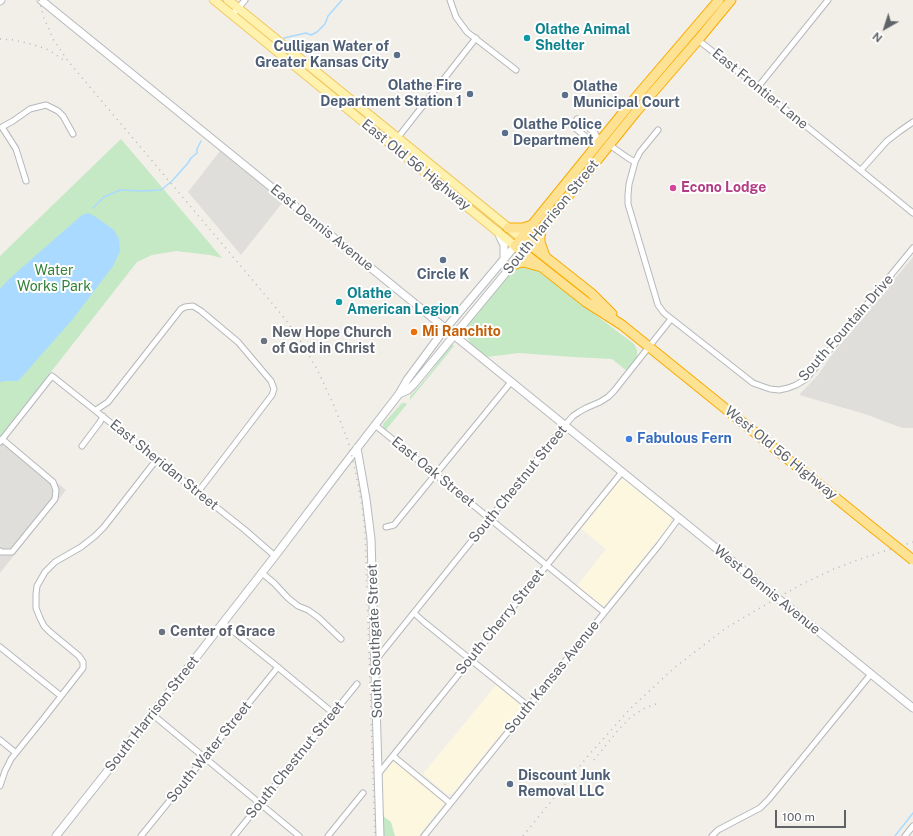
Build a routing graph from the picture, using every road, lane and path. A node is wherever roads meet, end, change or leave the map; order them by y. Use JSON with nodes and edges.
{"nodes":[{"id":1,"x":41,"y":0,"type":"edge"},
{"id":2,"x":214,"y":0,"type":"edge"},
{"id":3,"x":228,"y":0,"type":"edge"},
{"id":4,"x":244,"y":0,"type":"edge"},
{"id":5,"x":450,"y":0,"type":"edge"},
{"id":6,"x":719,"y":0,"type":"edge"},
{"id":7,"x":731,"y":0,"type":"edge"},
{"id":8,"x":828,"y":0,"type":"edge"},
{"id":9,"x":235,"y":11,"type":"junction"},
{"id":10,"x":476,"y":38,"type":"junction"},
{"id":11,"x":698,"y":40,"type":"junction"},
{"id":12,"x":516,"y":70,"type":"dead end"},
{"id":13,"x":758,"y":87,"type":"junction"},
{"id":14,"x":577,"y":118,"type":"dead end"},
{"id":15,"x":913,"y":122,"type":"edge"},
{"id":16,"x":571,"y":125,"type":"dead end"},
{"id":17,"x":1,"y":127,"type":"edge"},
{"id":18,"x":658,"y":130,"type":"dead end"},
{"id":19,"x":73,"y":134,"type":"dead end"},
{"id":20,"x":397,"y":138,"type":"junction"},
{"id":21,"x":599,"y":142,"type":"junction"},
{"id":22,"x":392,"y":145,"type":"junction"},
{"id":23,"x":610,"y":145,"type":"junction"},
{"id":24,"x":636,"y":162,"type":"junction"},
{"id":25,"x":861,"y":170,"type":"junction"},
{"id":26,"x":26,"y":181,"type":"dead end"},
{"id":27,"x":913,"y":213,"type":"edge"},
{"id":28,"x":532,"y":225,"type":"junction"},
{"id":29,"x":508,"y":228,"type":"junction"},
{"id":30,"x":542,"y":228,"type":"junction"},
{"id":31,"x":496,"y":230,"type":"junction"},
{"id":32,"x":522,"y":242,"type":"junction"},
{"id":33,"x":913,"y":248,"type":"edge"},
{"id":34,"x":522,"y":252,"type":"junction"},
{"id":35,"x":546,"y":257,"type":"junction"},
{"id":36,"x":507,"y":263,"type":"junction"},
{"id":37,"x":543,"y":268,"type":"junction"},
{"id":38,"x":671,"y":319,"type":"junction"},
{"id":39,"x":622,"y":325,"type":"junction"},
{"id":40,"x":446,"y":329,"type":"junction"},
{"id":41,"x":454,"y":335,"type":"junction"},
{"id":42,"x":649,"y":347,"type":"junction"},
{"id":43,"x":511,"y":382,"type":"junction"},
{"id":44,"x":399,"y":394,"type":"junction"},
{"id":45,"x":96,"y":410,"type":"junction"},
{"id":46,"x":103,"y":416,"type":"junction"},
{"id":47,"x":375,"y":425,"type":"junction"},
{"id":48,"x":565,"y":426,"type":"junction"},
{"id":49,"x":1,"y":440,"type":"edge"},
{"id":50,"x":82,"y":446,"type":"dead end"},
{"id":51,"x":357,"y":448,"type":"junction"},
{"id":52,"x":157,"y":459,"type":"junction"},
{"id":53,"x":622,"y":472,"type":"junction"},
{"id":54,"x":436,"y":475,"type":"junction"},
{"id":55,"x":198,"y":492,"type":"junction"},
{"id":56,"x":680,"y":518,"type":"junction"},
{"id":57,"x":490,"y":519,"type":"junction"},
{"id":58,"x":386,"y":527,"type":"dead end"},
{"id":59,"x":0,"y":551,"type":"edge"},
{"id":60,"x":275,"y":556,"type":"junction"},
{"id":61,"x":913,"y":560,"type":"edge"},
{"id":62,"x":546,"y":564,"type":"junction"},
{"id":63,"x":262,"y":573,"type":"junction"},
{"id":64,"x":604,"y":612,"type":"junction"},
{"id":65,"x":414,"y":613,"type":"junction"},
{"id":66,"x":223,"y":623,"type":"junction"},
{"id":67,"x":341,"y":639,"type":"dead end"},
{"id":68,"x":0,"y":647,"type":"edge"},
{"id":69,"x":470,"y":659,"type":"junction"},
{"id":70,"x":375,"y":661,"type":"junction"},
{"id":71,"x":278,"y":667,"type":"junction"},
{"id":72,"x":871,"y":674,"type":"junction"},
{"id":73,"x":357,"y":684,"type":"dead end"},
{"id":74,"x":61,"y":696,"type":"junction"},
{"id":75,"x":528,"y":706,"type":"junction"},
{"id":76,"x":913,"y":708,"type":"edge"},
{"id":77,"x":333,"y":713,"type":"junction"},
{"id":78,"x":152,"y":714,"type":"junction"},
{"id":79,"x":0,"y":740,"type":"edge"},
{"id":80,"x":16,"y":753,"type":"junction"},
{"id":81,"x":393,"y":756,"type":"junction"},
{"id":82,"x":204,"y":758,"type":"junction"},
{"id":83,"x":378,"y":773,"type":"junction"},
{"id":84,"x":0,"y":786,"type":"edge"},
{"id":85,"x":363,"y":793,"type":"dead end"},
{"id":86,"x":450,"y":803,"type":"junction"},
{"id":87,"x":260,"y":804,"type":"junction"},
{"id":88,"x":913,"y":826,"type":"edge"},
{"id":89,"x":56,"y":836,"type":"edge"},
{"id":90,"x":141,"y":836,"type":"edge"},
{"id":91,"x":234,"y":836,"type":"edge"},
{"id":92,"x":299,"y":836,"type":"edge"},
{"id":93,"x":328,"y":836,"type":"edge"},
{"id":94,"x":380,"y":836,"type":"edge"},
{"id":95,"x":424,"y":836,"type":"edge"},
{"id":96,"x":712,"y":836,"type":"edge"},
{"id":97,"x":905,"y":836,"type":"edge"}],
"edges":[{"from":1,"to":40,"type":"street","name":"East Dennis Avenue"},
{"from":2,"to":9,"type":"main road","name":"East Old 56 Highway"},
{"from":3,"to":9,"type":"main road","name":"East Old 56 Highway"},
{"from":4,"to":9,"type":"street"},
{"from":5,"to":10,"type":"street"},
{"from":6,"to":21,"type":"highway","name":"South Harrison Street"},
{"from":7,"to":11,"type":"highway","name":"South Harrison Street"},
{"from":8,"to":13,"type":"street"},
{"from":9,"to":20,"type":"main road","name":"East Old 56 Highway"},
{"from":9,"to":22,"type":"main road","name":"East Old 56 Highway"},
{"from":10,"to":12,"type":"street"},
{"from":10,"to":20,"type":"street"},
{"from":11,"to":13,"type":"street","name":"East Frontier Lane"},
{"from":11,"to":23,"type":"highway","name":"South Harrison Street"},
{"from":13,"to":25,"type":"street","name":"East Frontier Lane"},
{"from":14,"to":21,"type":"street"},
{"from":15,"to":25,"type":"street"},
{"from":16,"to":21,"type":"street"},
{"from":17,"to":19,"type":"street"},
{"from":17,"to":26,"type":"street"},
{"from":18,"to":24,"type":"street","name":"South Fountain Drive"},
{"from":20,"to":22,"type":"street"},
{"from":20,"to":29,"type":"main road","name":"East Old 56 Highway"},
{"from":21,"to":23,"type":"street"},
{"from":21,"to":28,"type":"highway","name":"South Harrison Street"},
{"from":22,"to":31,"type":"main road","name":"East Old 56 Highway"},
{"from":23,"to":24,"type":"street"},
{"from":23,"to":30,"type":"highway","name":"South Harrison Street"},
{"from":24,"to":38,"type":"street","name":"South Fountain Drive"},
{"from":25,"to":27,"type":"street","name":"East Frontier Lane"},
{"from":28,"to":29,"type":"highway"},
{"from":28,"to":32,"type":"highway","name":"South Harrison Street"},
{"from":29,"to":32,"type":"main road","name":"East Old 56 Highway"},
{"from":30,"to":32,"type":"highway","name":"South Harrison Street"},
{"from":30,"to":35,"type":"highway"},
{"from":31,"to":32,"type":"main road","name":"East Old 56 Highway"},
{"from":31,"to":36,"type":"street"},
{"from":32,"to":34,"type":"highway","name":"East Old 56 Highway"},
{"from":32,"to":35,"type":"highway","name":"East Old 56 Highway"},
{"from":32,"to":36,"type":"street","name":"South Harrison Street"},
{"from":33,"to":38,"type":"street","name":"South Fountain Drive"},
{"from":34,"to":36,"type":"street","name":"South Harrison Street"},
{"from":34,"to":37,"type":"highway","name":"East Old 56 Highway"},
{"from":35,"to":39,"type":"highway","name":"East Old 56 Highway"},
{"from":36,"to":37,"type":"highway"},
{"from":36,"to":40,"type":"street","name":"South Harrison Street"},
{"from":36,"to":41,"type":"street","name":"South Harrison Street"},
{"from":37,"to":39,"type":"highway","name":"East Old 56 Highway"},
{"from":38,"to":42,"type":"street","name":"South Chestnut Street"},
{"from":39,"to":42,"type":"highway","name":"East Old 56 Highway"},
{"from":40,"to":41,"type":"street","name":"East Dennis Avenue"},
{"from":40,"to":44,"type":"street","name":"South Harrison Street"},
{"from":41,"to":43,"type":"street","name":"East Dennis Avenue"},
{"from":41,"to":44,"type":"street","name":"South Harrison Street"},
{"from":42,"to":48,"type":"street","name":"South Chestnut Street"},
{"from":42,"to":61,"type":"highway","name":"West Old 56 Highway","bridge":true},
{"from":43,"to":48,"type":"street","name":"East Dennis Avenue"},
{"from":43,"to":54,"type":"street"},
{"from":44,"to":47,"type":"street","name":"South Harrison Street"},
{"from":45,"to":46,"type":"street","name":"East Sheridan Street"},
{"from":45,"to":49,"type":"street","name":"East Sheridan Street"},
{"from":45,"to":55,"type":"street"},
{"from":46,"to":50,"type":"street"},
{"from":46,"to":52,"type":"street","name":"East Sheridan Street"},
{"from":47,"to":51,"type":"street","name":"South Harrison Street"},
{"from":47,"to":54,"type":"street","name":"East Oak Street"},
{"from":48,"to":53,"type":"street","name":"East Dennis Avenue"},
{"from":48,"to":57,"type":"street","name":"South Chestnut Street"},
{"from":49,"to":59,"type":"street"},
{"from":51,"to":60,"type":"street","name":"South Harrison Street"},
{"from":51,"to":70,"type":"street","name":"South Southgate Street"},
{"from":52,"to":55,"type":"street","name":"East Sheridan Street"},
{"from":52,"to":74,"type":"street"},
{"from":53,"to":56,"type":"street","name":"West Dennis Avenue"},
{"from":53,"to":62,"type":"street","name":"South Cherry Street"},
{"from":54,"to":57,"type":"street","name":"East Oak Street"},
{"from":54,"to":58,"type":"street"},
{"from":55,"to":60,"type":"street","name":"East Sheridan Street"},
{"from":56,"to":64,"type":"street","name":"South Kansas Avenue"},
{"from":56,"to":72,"type":"street","name":"West Dennis Avenue"},
{"from":57,"to":62,"type":"street","name":"East Oak Street"},
{"from":57,"to":65,"type":"street","name":"South Chestnut Street"},
{"from":60,"to":63,"type":"street","name":"South Harrison Street"},
{"from":62,"to":64,"type":"street","name":"East Oak Street"},
{"from":62,"to":69,"type":"street","name":"South Cherry Street"},
{"from":63,"to":66,"type":"street","name":"South Harrison Street"},
{"from":63,"to":67,"type":"street"},
{"from":64,"to":75,"type":"street","name":"South Kansas Avenue"},
{"from":65,"to":69,"type":"street"},
{"from":65,"to":70,"type":"street","name":"South Chestnut Street"},
{"from":66,"to":71,"type":"street"},
{"from":66,"to":78,"type":"street","name":"South Harrison Street"},
{"from":68,"to":74,"type":"street"},
{"from":69,"to":75,"type":"street"},
{"from":69,"to":81,"type":"street","name":"South Cherry Street"},
{"from":70,"to":83,"type":"street","name":"South Southgate Street"},
{"from":71,"to":77,"type":"street"},
{"from":71,"to":82,"type":"street","name":"South Water Street"},
{"from":72,"to":76,"type":"street","name":"West Dennis Avenue"},
{"from":72,"to":96,"type":"street"},
{"from":73,"to":77,"type":"street","name":"South Chestnut Street"},
{"from":74,"to":80,"type":"street"},
{"from":75,"to":86,"type":"street","name":"South Kansas Avenue"},
{"from":77,"to":87,"type":"street","name":"South Chestnut Street"},
{"from":78,"to":82,"type":"street"},
{"from":78,"to":89,"type":"street","name":"South Harrison Street"},
{"from":79,"to":80,"type":"street"},
{"from":80,"to":84,"type":"street"},
{"from":81,"to":83,"type":"street","name":"South Cherry Street"},
{"from":81,"to":86,"type":"street"},
{"from":82,"to":87,"type":"street"},
{"from":82,"to":90,"type":"street","name":"South Water Street"},
{"from":83,"to":94,"type":"street","name":"South Southgate Street"},
{"from":85,"to":93,"type":"street"},
{"from":86,"to":95,"type":"street","name":"South Kansas Avenue"},
{"from":87,"to":91,"type":"street","name":"South Chestnut Street"},
{"from":87,"to":92,"type":"street"},
{"from":88,"to":97,"type":"street"}]}
